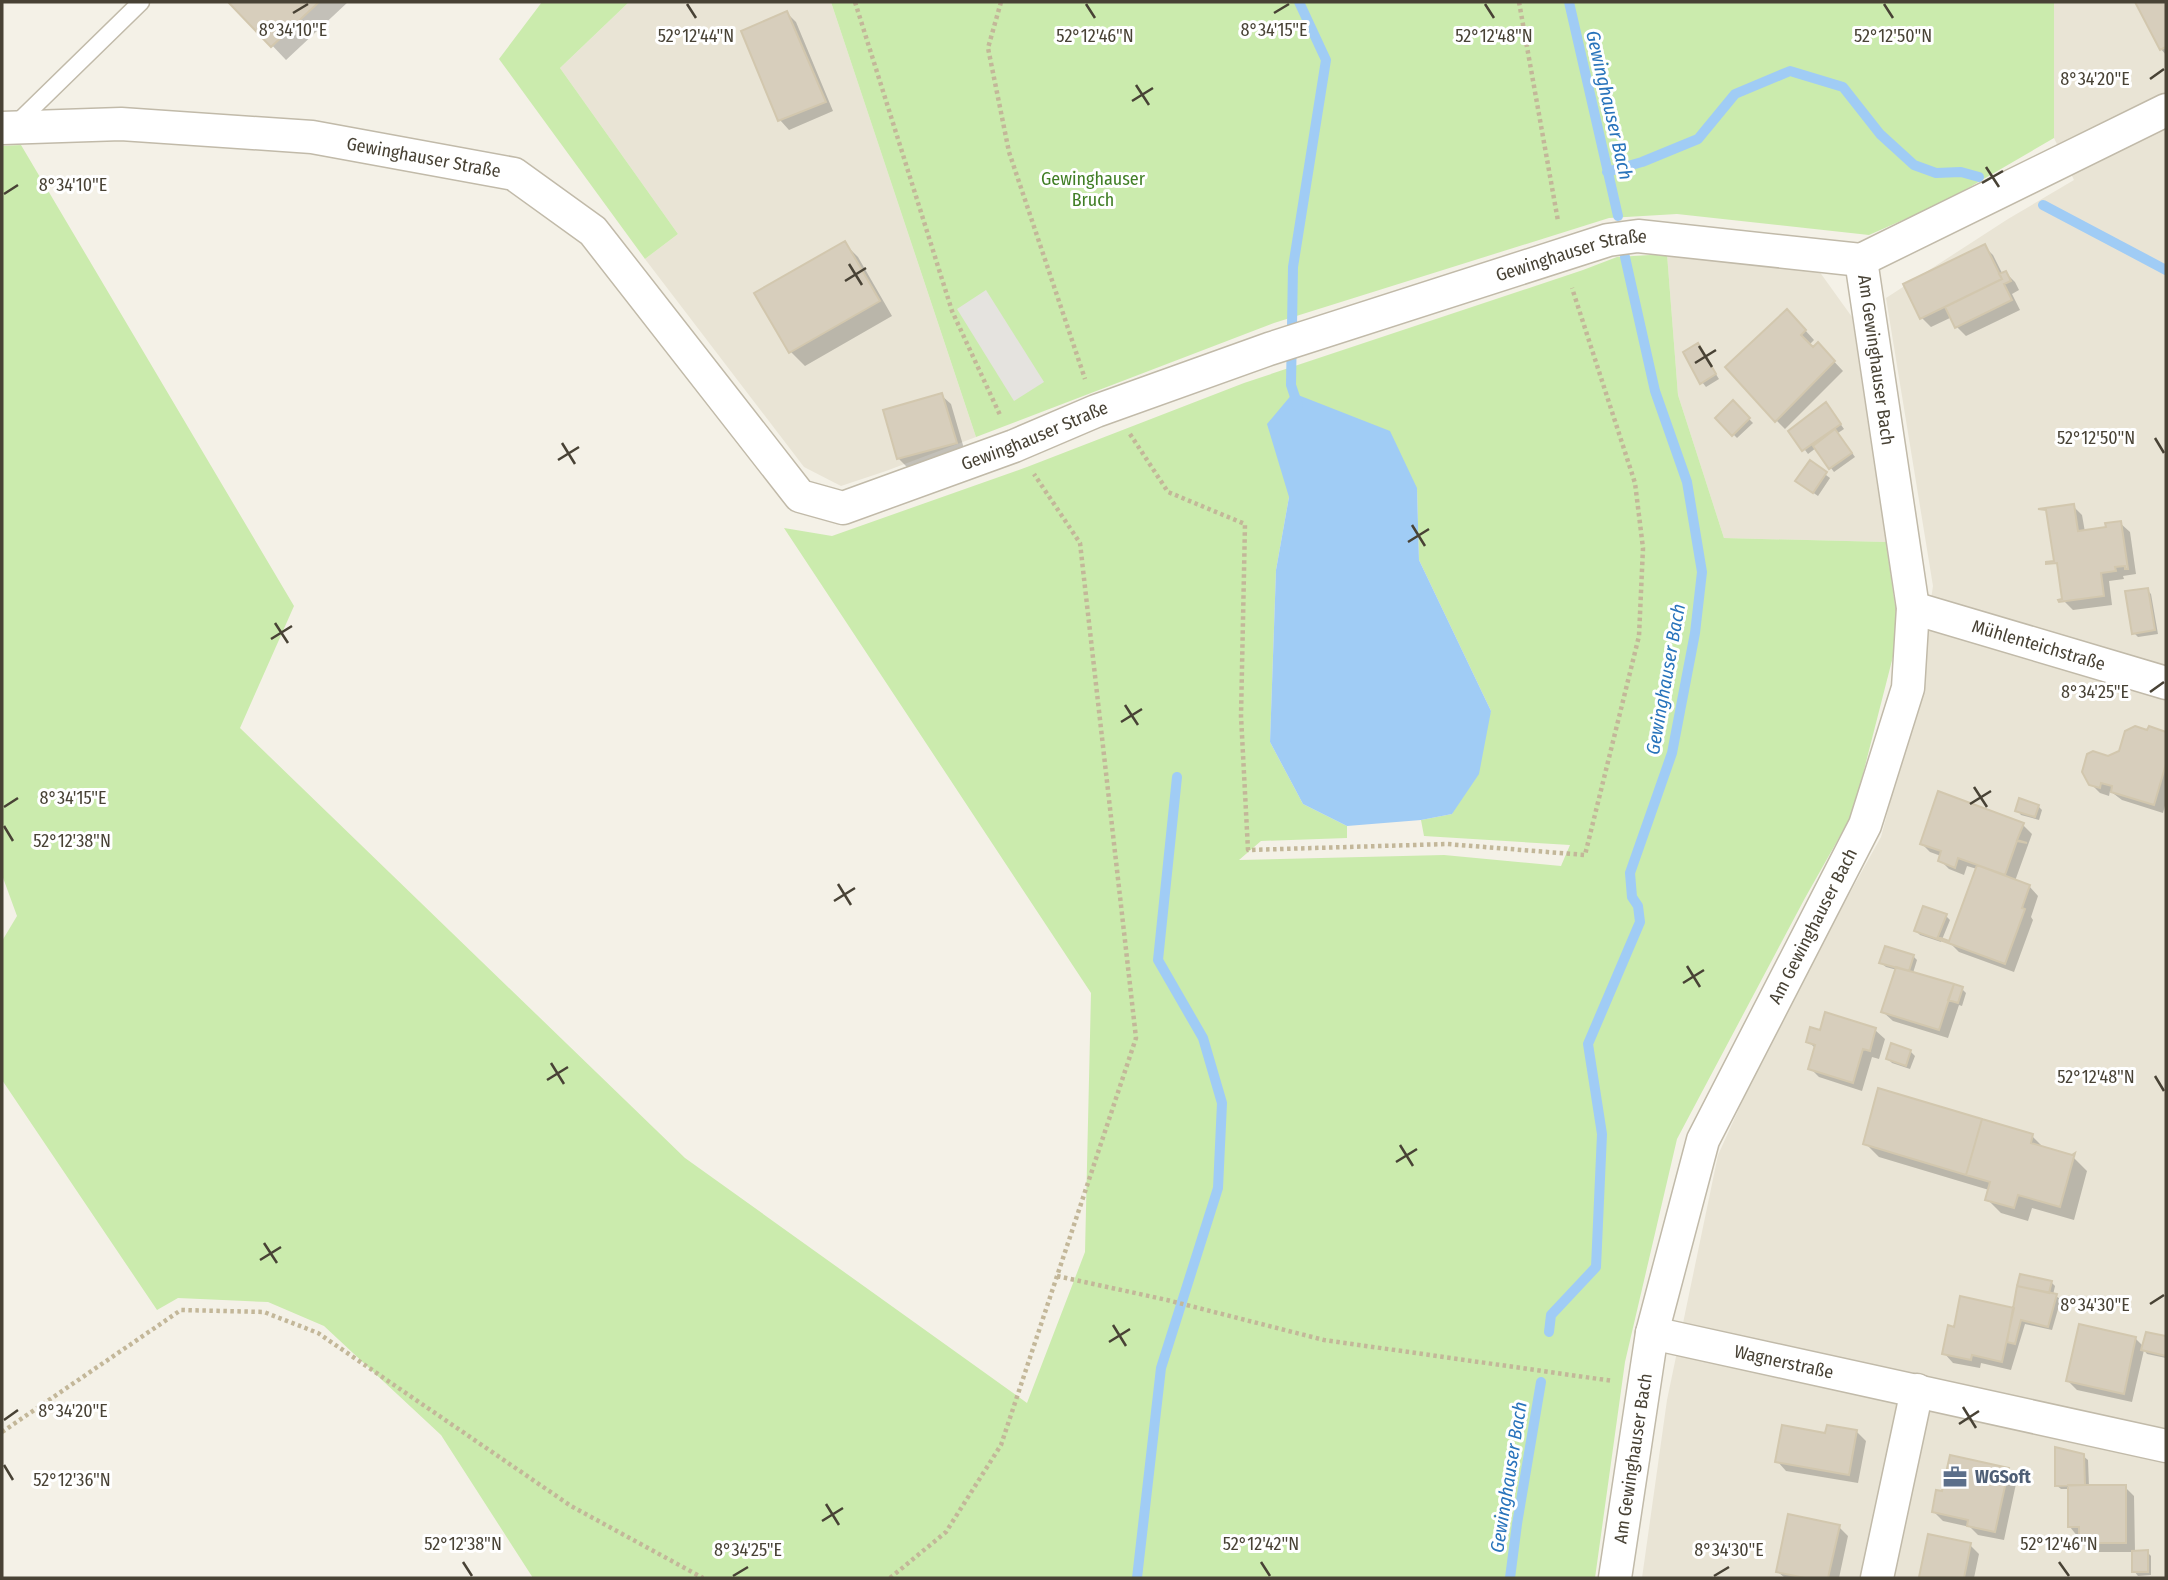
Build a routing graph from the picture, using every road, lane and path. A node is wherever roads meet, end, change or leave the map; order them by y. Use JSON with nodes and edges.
{"nodes":[{"id":1,"x":141,"y":2,"type":"edge"},
{"id":2,"x":855,"y":2,"type":"edge"},
{"id":3,"x":1001,"y":2,"type":"edge"},
{"id":4,"x":1520,"y":2,"type":"edge"},
{"id":5,"x":2166,"y":110,"type":"edge"},
{"id":6,"x":7,"y":127,"type":"edge"},
{"id":7,"x":1562,"y":256,"type":"junction"},
{"id":8,"x":1861,"y":260,"type":"junction"},
{"id":9,"x":1096,"y":411,"type":"junction"},
{"id":10,"x":1014,"y":446,"type":"junction"},
{"id":11,"x":1913,"y":608,"type":"junction"},
{"id":12,"x":2166,"y":683,"type":"edge"},
{"id":13,"x":1057,"y":1276,"type":"junction"},
{"id":14,"x":1652,"y":1333,"type":"junction"},
{"id":15,"x":1610,"y":1381,"type":"dead end"},
{"id":16,"x":1917,"y":1390,"type":"junction"},
{"id":17,"x":2,"y":1432,"type":"edge"},
{"id":18,"x":2166,"y":1446,"type":"edge"},
{"id":19,"x":703,"y":1578,"type":"edge"},
{"id":20,"x":890,"y":1578,"type":"edge"},
{"id":21,"x":1615,"y":1578,"type":"edge"},
{"id":22,"x":1877,"y":1578,"type":"edge"}],
"edges":[{"from":1,"to":6,"type":"lane"},
{"from":2,"to":10,"type":"path"},
{"from":3,"to":9,"type":"path"},
{"from":4,"to":7,"type":"path"},
{"from":5,"to":8,"type":"street"},
{"from":6,"to":10,"type":"street","name":"Gewinghauser Straße"},
{"from":7,"to":8,"type":"street","name":"Gewinghauser Straße"},
{"from":7,"to":9,"type":"street","name":"Gewinghauser Straße"},
{"from":7,"to":9,"type":"path"},
{"from":8,"to":11,"type":"street","name":"Am Gewinghauser Bach"},
{"from":9,"to":10,"type":"street","name":"Gewinghauser Straße"},
{"from":10,"to":13,"type":"path"},
{"from":11,"to":12,"type":"street","name":"Mühlenteichstraße"},
{"from":11,"to":14,"type":"street","name":"Am Gewinghauser Bach"},
{"from":13,"to":15,"type":"path"},
{"from":13,"to":20,"type":"path"},
{"from":14,"to":16,"type":"street","name":"Wagnerstraße"},
{"from":14,"to":21,"type":"street","name":"Am Gewinghauser Bach"},
{"from":16,"to":18,"type":"street","name":"Wagnerstraße"},
{"from":16,"to":22,"type":"street"},
{"from":17,"to":19,"type":"path"}]}
